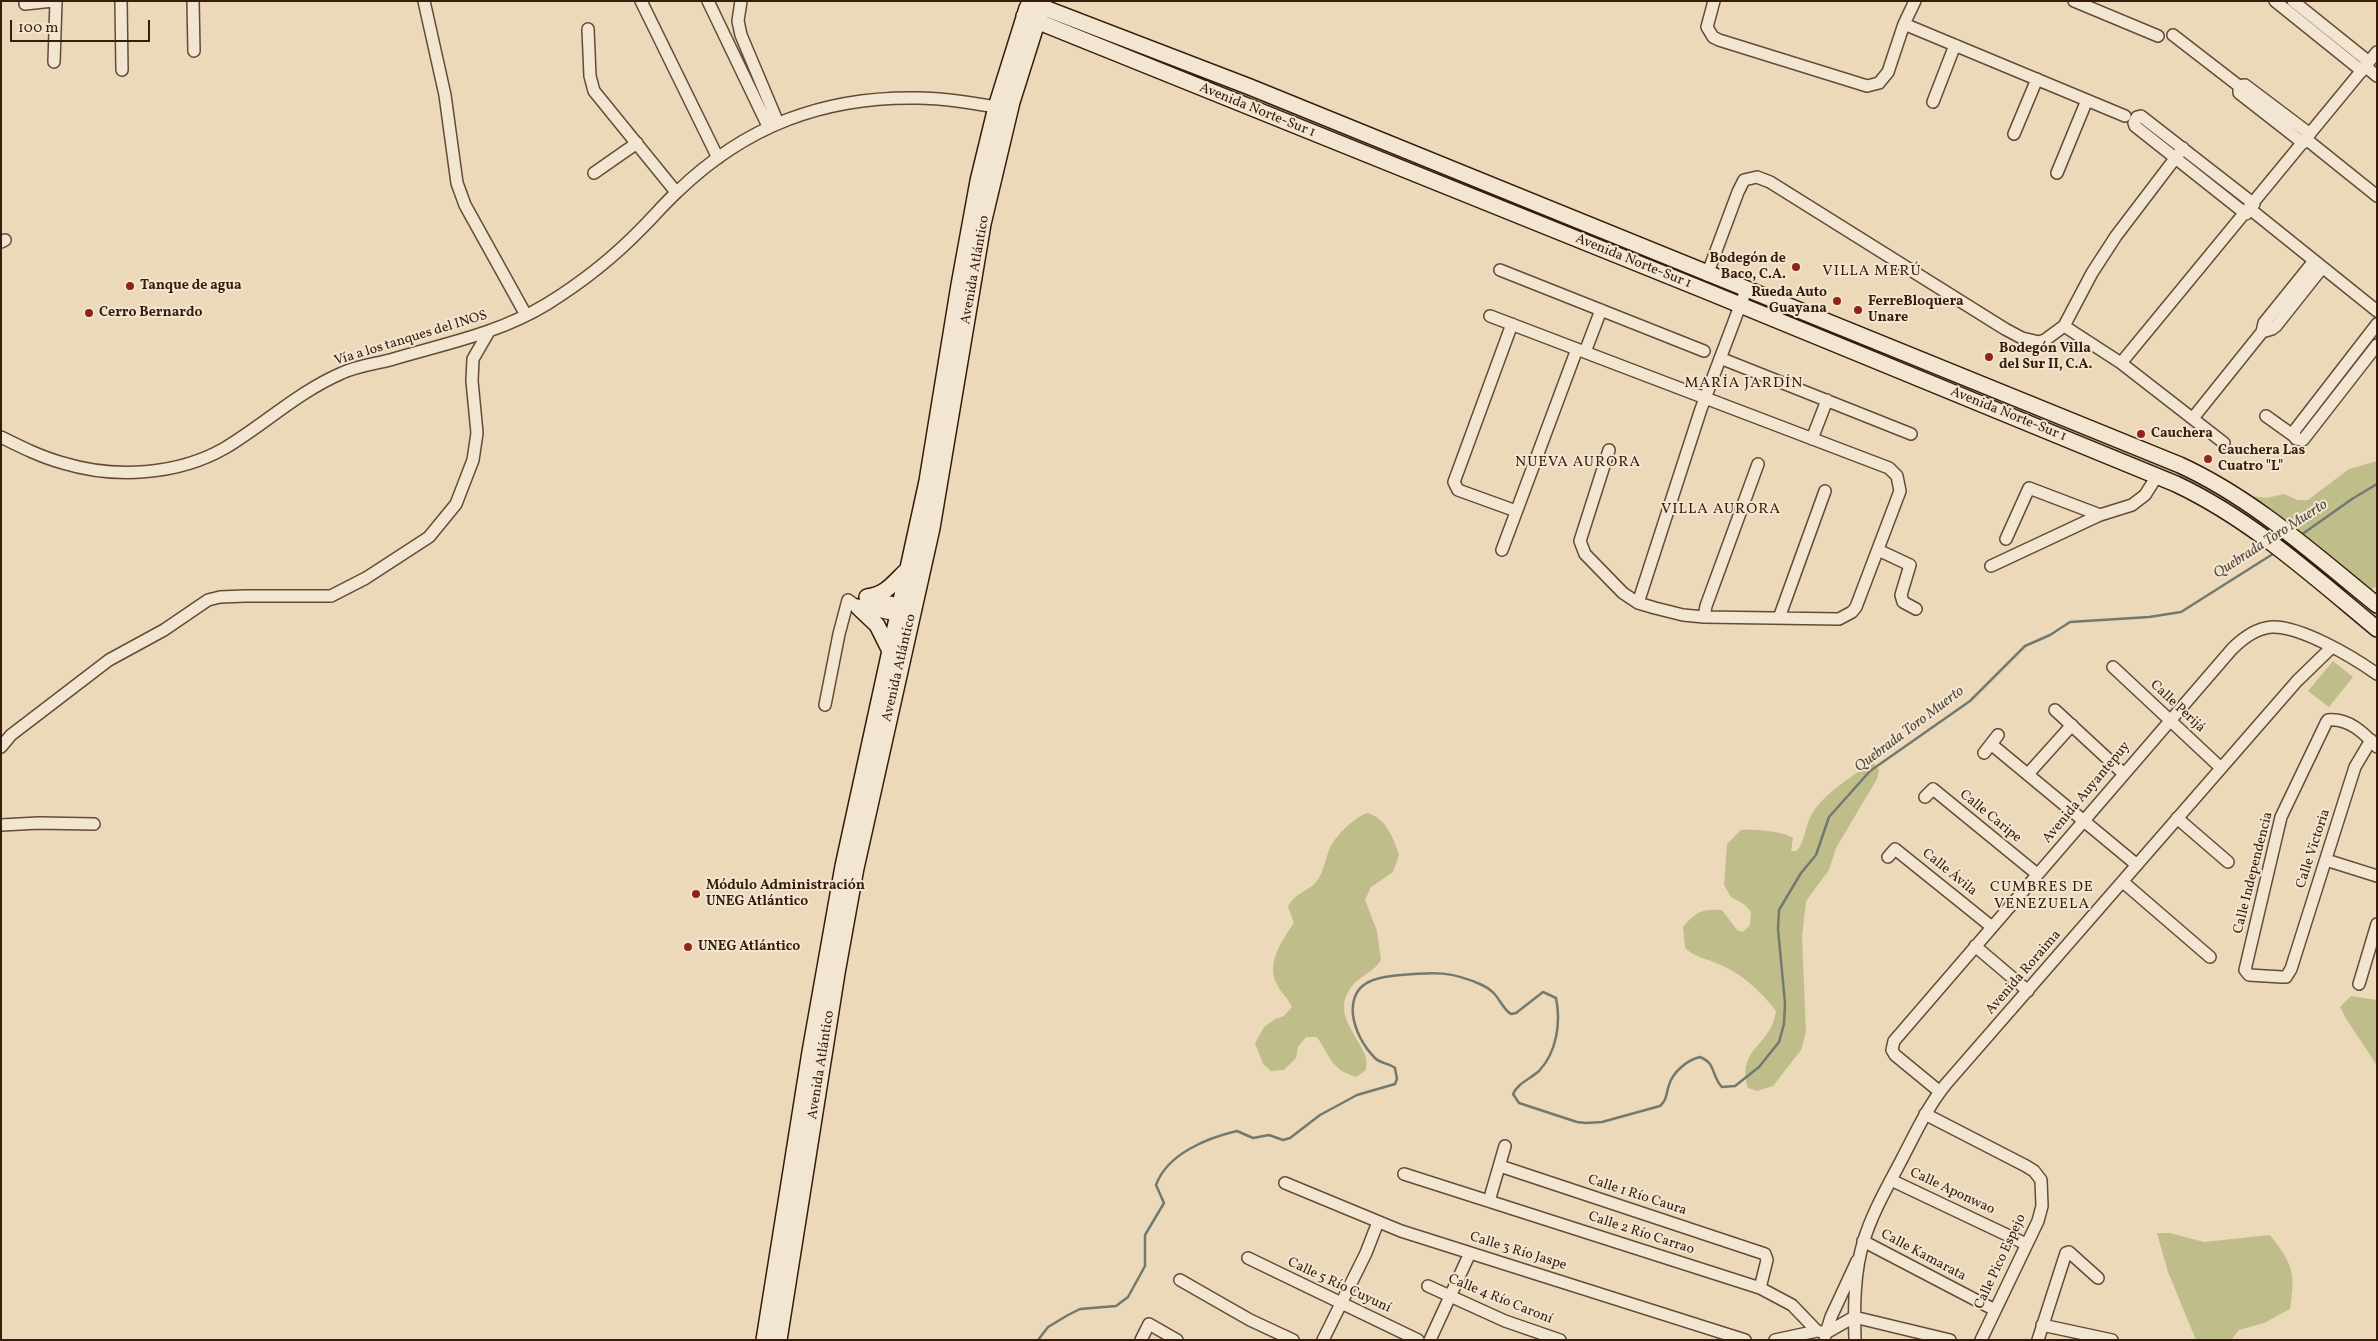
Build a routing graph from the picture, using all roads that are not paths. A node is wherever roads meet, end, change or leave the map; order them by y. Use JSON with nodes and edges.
{"nodes":[{"id":1,"x":55,"y":1,"type":"edge"},
{"id":2,"x":121,"y":1,"type":"edge"},
{"id":3,"x":192,"y":1,"type":"edge"},
{"id":4,"x":424,"y":1,"type":"edge"},
{"id":5,"x":641,"y":1,"type":"edge"},
{"id":6,"x":708,"y":1,"type":"edge"},
{"id":7,"x":741,"y":1,"type":"edge"},
{"id":8,"x":1714,"y":1,"type":"edge"},
{"id":9,"x":1915,"y":1,"type":"edge"},
{"id":10,"x":2074,"y":1,"type":"edge"},
{"id":11,"x":2275,"y":1,"type":"edge"},
{"id":12,"x":2293,"y":1,"type":"edge"},
{"id":13,"x":25,"y":4,"type":"dead end"},
{"id":14,"x":1034,"y":8,"type":"edge"},
{"id":15,"x":1904,"y":24,"type":"junction"},
{"id":16,"x":588,"y":29,"type":"dead end"},
{"id":17,"x":2173,"y":35,"type":"dead end"},
{"id":18,"x":2158,"y":36,"type":"dead end"},
{"id":19,"x":1955,"y":45,"type":"junction"},
{"id":20,"x":194,"y":51,"type":"dead end"},
{"id":21,"x":54,"y":62,"type":"dead end"},
{"id":22,"x":2368,"y":63,"type":"edge"},
{"id":23,"x":122,"y":70,"type":"dead end"},
{"id":24,"x":2377,"y":76,"type":"edge"},
{"id":25,"x":2037,"y":80,"type":"junction"},
{"id":26,"x":2087,"y":100,"type":"junction"},
{"id":27,"x":1933,"y":102,"type":"dead end"},
{"id":28,"x":996,"y":107,"type":"junction"},
{"id":29,"x":2125,"y":116,"type":"dead end"},
{"id":30,"x":773,"y":125,"type":"junction"},
{"id":31,"x":2014,"y":134,"type":"dead end"},
{"id":32,"x":2306,"y":139,"type":"junction"},
{"id":33,"x":637,"y":143,"type":"junction"},
{"id":34,"x":2183,"y":148,"type":"junction"},
{"id":35,"x":718,"y":158,"type":"junction"},
{"id":36,"x":2175,"y":158,"type":"junction"},
{"id":37,"x":594,"y":173,"type":"dead end"},
{"id":38,"x":2057,"y":173,"type":"dead end"},
{"id":39,"x":676,"y":192,"type":"junction"},
{"id":40,"x":2377,"y":196,"type":"edge"},
{"id":41,"x":2250,"y":209,"type":"junction"},
{"id":42,"x":2318,"y":264,"type":"junction"},
{"id":43,"x":1500,"y":270,"type":"dead end"},
{"id":44,"x":1707,"y":275,"type":"junction"},
{"id":45,"x":1746,"y":290,"type":"junction"},
{"id":46,"x":1740,"y":306,"type":"junction"},
{"id":47,"x":1601,"y":310,"type":"junction"},
{"id":48,"x":2377,"y":311,"type":"edge"},
{"id":49,"x":526,"y":315,"type":"junction"},
{"id":50,"x":1490,"y":316,"type":"dead end"},
{"id":51,"x":1512,"y":324,"type":"junction"},
{"id":52,"x":2377,"y":324,"type":"edge"},
{"id":53,"x":2064,"y":326,"type":"junction"},
{"id":54,"x":488,"y":333,"type":"junction"},
{"id":55,"x":2377,"y":345,"type":"edge"},
{"id":56,"x":1581,"y":351,"type":"junction"},
{"id":57,"x":1704,"y":351,"type":"dead end"},
{"id":58,"x":1720,"y":358,"type":"junction"},
{"id":59,"x":2122,"y":363,"type":"junction"},
{"id":60,"x":2339,"y":372,"type":"junction"},
{"id":61,"x":2350,"y":380,"type":"junction"},
{"id":62,"x":1705,"y":398,"type":"junction"},
{"id":63,"x":1827,"y":400,"type":"junction"},
{"id":64,"x":2266,"y":416,"type":"dead end"},
{"id":65,"x":2193,"y":418,"type":"junction"},
{"id":66,"x":1911,"y":434,"type":"dead end"},
{"id":67,"x":2294,"y":436,"type":"junction"},
{"id":68,"x":1,"y":437,"type":"edge"},
{"id":69,"x":1812,"y":439,"type":"junction"},
{"id":70,"x":2224,"y":443,"type":"dead end"},
{"id":71,"x":1609,"y":450,"type":"dead end"},
{"id":72,"x":1758,"y":464,"type":"dead end"},
{"id":73,"x":2157,"y":476,"type":"junction"},
{"id":74,"x":1825,"y":491,"type":"dead end"},
{"id":75,"x":1516,"y":511,"type":"junction"},
{"id":76,"x":2100,"y":516,"type":"junction"},
{"id":77,"x":2006,"y":539,"type":"dead end"},
{"id":78,"x":1502,"y":550,"type":"dead end"},
{"id":79,"x":1878,"y":550,"type":"junction"},
{"id":80,"x":1991,"y":566,"type":"dead end"},
{"id":81,"x":908,"y":570,"type":"junction"},
{"id":82,"x":860,"y":602,"type":"junction"},
{"id":83,"x":1638,"y":603,"type":"junction"},
{"id":84,"x":2377,"y":605,"type":"edge"},
{"id":85,"x":1916,"y":609,"type":"dead end"},
{"id":86,"x":906,"y":611,"type":"junction"},
{"id":87,"x":1704,"y":617,"type":"junction"},
{"id":88,"x":1779,"y":618,"type":"junction"},
{"id":89,"x":2377,"y":629,"type":"edge"},
{"id":90,"x":2332,"y":647,"type":"junction"},
{"id":91,"x":889,"y":650,"type":"junction"},
{"id":92,"x":2113,"y":667,"type":"dead end"},
{"id":93,"x":2377,"y":674,"type":"edge"},
{"id":94,"x":825,"y":705,"type":"dead end"},
{"id":95,"x":2055,"y":710,"type":"dead end"},
{"id":96,"x":2169,"y":720,"type":"junction"},
{"id":97,"x":2072,"y":725,"type":"junction"},
{"id":98,"x":1991,"y":744,"type":"dead end"},
{"id":99,"x":2374,"y":744,"type":"edge"},
{"id":100,"x":1,"y":747,"type":"edge"},
{"id":101,"x":2221,"y":768,"type":"junction"},
{"id":102,"x":2124,"y":772,"type":"junction"},
{"id":103,"x":2028,"y":774,"type":"junction"},
{"id":104,"x":1925,"y":798,"type":"dead end"},
{"id":105,"x":2177,"y":818,"type":"junction"},
{"id":106,"x":2084,"y":820,"type":"junction"},
{"id":107,"x":94,"y":824,"type":"dead end"},
{"id":108,"x":1,"y":825,"type":"edge"},
{"id":109,"x":1888,"y":857,"type":"dead end"},
{"id":110,"x":2326,"y":860,"type":"junction"},
{"id":111,"x":2228,"y":862,"type":"dead end"},
{"id":112,"x":2137,"y":865,"type":"junction"},
{"id":113,"x":2037,"y":874,"type":"junction"},
{"id":114,"x":2377,"y":876,"type":"edge"},
{"id":115,"x":2122,"y":882,"type":"junction"},
{"id":116,"x":2377,"y":924,"type":"edge"},
{"id":117,"x":1992,"y":927,"type":"junction"},
{"id":118,"x":1975,"y":946,"type":"junction"},
{"id":119,"x":2373,"y":949,"type":"edge"},
{"id":120,"x":2210,"y":957,"type":"dead end"},
{"id":121,"x":2291,"y":969,"type":"joint"},
{"id":122,"x":2359,"y":984,"type":"dead end"},
{"id":123,"x":2028,"y":991,"type":"junction"},
{"id":124,"x":1940,"y":1092,"type":"junction"},
{"id":125,"x":1925,"y":1114,"type":"junction"},
{"id":126,"x":1505,"y":1146,"type":"dead end"},
{"id":127,"x":1500,"y":1166,"type":"junction"},
{"id":128,"x":1404,"y":1174,"type":"dead end"},
{"id":129,"x":1891,"y":1180,"type":"junction"},
{"id":130,"x":1285,"y":1183,"type":"dead end"},
{"id":131,"x":1489,"y":1201,"type":"junction"},
{"id":132,"x":1378,"y":1222,"type":"junction"},
{"id":133,"x":1863,"y":1242,"type":"junction"},
{"id":134,"x":2026,"y":1244,"type":"junction"},
{"id":135,"x":1470,"y":1253,"type":"junction"},
{"id":136,"x":1859,"y":1257,"type":"junction"},
{"id":137,"x":1248,"y":1258,"type":"dead end"},
{"id":138,"x":2098,"y":1278,"type":"dead end"},
{"id":139,"x":1180,"y":1280,"type":"dead end"},
{"id":140,"x":1428,"y":1286,"type":"dead end"},
{"id":141,"x":1760,"y":1288,"type":"junction"},
{"id":142,"x":1450,"y":1297,"type":"junction"},
{"id":143,"x":1341,"y":1303,"type":"junction"},
{"id":144,"x":1995,"y":1310,"type":"junction"},
{"id":145,"x":1854,"y":1317,"type":"junction"},
{"id":146,"x":2042,"y":1325,"type":"junction"},
{"id":147,"x":1524,"y":1329,"type":"junction"},
{"id":148,"x":1707,"y":1334,"type":"edge"},
{"id":149,"x":1822,"y":1335,"type":"edge"},
{"id":150,"x":764,"y":1340,"type":"edge"},
{"id":151,"x":779,"y":1340,"type":"edge"},
{"id":152,"x":1141,"y":1340,"type":"edge"},
{"id":153,"x":1176,"y":1340,"type":"edge"},
{"id":154,"x":1293,"y":1340,"type":"edge"},
{"id":155,"x":1323,"y":1340,"type":"edge"},
{"id":156,"x":1418,"y":1340,"type":"edge"},
{"id":157,"x":1430,"y":1340,"type":"edge"},
{"id":158,"x":1518,"y":1340,"type":"edge"},
{"id":159,"x":1560,"y":1340,"type":"edge"},
{"id":160,"x":1745,"y":1340,"type":"edge"},
{"id":161,"x":1775,"y":1340,"type":"edge"},
{"id":162,"x":1856,"y":1340,"type":"edge"},
{"id":163,"x":1950,"y":1340,"type":"edge"},
{"id":164,"x":1981,"y":1340,"type":"edge"},
{"id":165,"x":2038,"y":1340,"type":"edge"},
{"id":166,"x":2112,"y":1340,"type":"edge"}],
"edges":[{"from":1,"to":13,"type":"street"},
{"from":1,"to":21,"type":"street"},
{"from":2,"to":23,"type":"street"},
{"from":3,"to":20,"type":"street"},
{"from":4,"to":49,"type":"street"},
{"from":5,"to":35,"type":"street"},
{"from":6,"to":30,"type":"street"},
{"from":7,"to":30,"type":"street"},
{"from":8,"to":15,"type":"street"},
{"from":9,"to":15,"type":"street"},
{"from":10,"to":18,"type":"street"},
{"from":11,"to":22,"type":"street"},
{"from":12,"to":22,"type":"street"},
{"from":14,"to":28,"type":"main road","name":"Avenida Atlántico"},
{"from":14,"to":44,"type":"main road","name":"Avenida Norte-Sur 1"},
{"from":14,"to":46,"type":"main road","name":"Avenida Norte-Sur 1"},
{"from":14,"to":86,"type":"main road","name":"Avenida Atlántico"},
{"from":15,"to":19,"type":"street"},
{"from":16,"to":33,"type":"street"},
{"from":17,"to":32,"type":"street"},
{"from":19,"to":25,"type":"street"},
{"from":19,"to":27,"type":"street"},
{"from":22,"to":24,"type":"street"},
{"from":22,"to":32,"type":"street"},
{"from":25,"to":26,"type":"street"},
{"from":25,"to":31,"type":"street"},
{"from":26,"to":29,"type":"street"},
{"from":26,"to":38,"type":"street"},
{"from":28,"to":30,"type":"street","name":"Vía a los tanques del INOS"},
{"from":28,"to":81,"type":"main road","name":"Avenida Atlántico"},
{"from":30,"to":35,"type":"street","name":"Vía a los tanques del INOS"},
{"from":32,"to":40,"type":"street"},
{"from":32,"to":41,"type":"street"},
{"from":33,"to":37,"type":"street"},
{"from":33,"to":39,"type":"street"},
{"from":34,"to":36,"type":"street"},
{"from":34,"to":36,"type":"street"},
{"from":34,"to":41,"type":"street"},
{"from":35,"to":39,"type":"street","name":"Vía a los tanques del INOS"},
{"from":36,"to":41,"type":"street"},
{"from":36,"to":53,"type":"street"},
{"from":39,"to":49,"type":"street","name":"Vía a los tanques del INOS"},
{"from":41,"to":42,"type":"street"},
{"from":41,"to":59,"type":"street"},
{"from":42,"to":48,"type":"street"},
{"from":42,"to":65,"type":"street"},
{"from":43,"to":47,"type":"street"},
{"from":44,"to":45,"type":"main road","name":"Avenida Norte-Sur 1"},
{"from":44,"to":53,"type":"street"},
{"from":45,"to":46,"type":"street"},
{"from":45,"to":84,"type":"main road","name":"Avenida Norte-Sur 1"},
{"from":46,"to":58,"type":"street"},
{"from":46,"to":73,"type":"main road","name":"Avenida Norte-Sur 1"},
{"from":47,"to":56,"type":"street"},
{"from":47,"to":57,"type":"street"},
{"from":49,"to":54,"type":"street","name":"Vía a los tanques del INOS"},
{"from":50,"to":51,"type":"street"},
{"from":51,"to":56,"type":"street"},
{"from":51,"to":75,"type":"street"},
{"from":52,"to":60,"type":"street"},
{"from":53,"to":59,"type":"street"},
{"from":54,"to":68,"type":"street","name":"Vía a los tanques del INOS"},
{"from":54,"to":100,"type":"street"},
{"from":55,"to":61,"type":"street"},
{"from":56,"to":62,"type":"street"},
{"from":56,"to":75,"type":"street"},
{"from":58,"to":62,"type":"street"},
{"from":58,"to":63,"type":"street"},
{"from":59,"to":65,"type":"street"},
{"from":60,"to":61,"type":"street"},
{"from":60,"to":67,"type":"street"},
{"from":61,"to":67,"type":"street"},
{"from":62,"to":69,"type":"street"},
{"from":62,"to":83,"type":"street"},
{"from":63,"to":66,"type":"street"},
{"from":63,"to":69,"type":"street"},
{"from":64,"to":67,"type":"street"},
{"from":65,"to":70,"type":"street"},
{"from":69,"to":79,"type":"street"},
{"from":71,"to":83,"type":"street"},
{"from":72,"to":87,"type":"street"},
{"from":73,"to":76,"type":"street"},
{"from":73,"to":89,"type":"main road","name":"Avenida Norte-Sur 1"},
{"from":74,"to":88,"type":"street"},
{"from":75,"to":78,"type":"street"},
{"from":76,"to":77,"type":"street"},
{"from":76,"to":80,"type":"street"},
{"from":79,"to":85,"type":"street"},
{"from":79,"to":88,"type":"street"},
{"from":81,"to":82,"type":"main road"},
{"from":81,"to":86,"type":"main road","name":"Avenida Atlántico"},
{"from":82,"to":86,"type":"street"},
{"from":82,"to":91,"type":"main road"},
{"from":82,"to":94,"type":"street"},
{"from":83,"to":87,"type":"street"},
{"from":86,"to":91,"type":"main road","name":"Avenida Atlántico"},
{"from":86,"to":151,"type":"main road","name":"Avenida Atlántico"},
{"from":87,"to":88,"type":"street"},
{"from":90,"to":93,"type":"street","name":"Avenida Auyantepuy"},
{"from":90,"to":96,"type":"street","name":"Avenida Auyantepuy"},
{"from":90,"to":101,"type":"street","name":"Avenida Roraima"},
{"from":91,"to":150,"type":"main road","name":"Avenida Atlántico"},
{"from":92,"to":96,"type":"street","name":"Calle Perijá"},
{"from":95,"to":97,"type":"street"},
{"from":96,"to":101,"type":"street","name":"Calle Perijá"},
{"from":96,"to":102,"type":"street","name":"Avenida Auyantepuy"},
{"from":97,"to":102,"type":"street"},
{"from":97,"to":103,"type":"street"},
{"from":98,"to":103,"type":"street"},
{"from":99,"to":110,"type":"street","name":"Calle Victoria"},
{"from":99,"to":121,"type":"street","name":"Calle Independencia"},
{"from":101,"to":105,"type":"street","name":"Avenida Roraima"},
{"from":102,"to":106,"type":"street","name":"Avenida Auyantepuy"},
{"from":103,"to":106,"type":"street"},
{"from":104,"to":113,"type":"street","name":"Calle Caripe"},
{"from":105,"to":111,"type":"street"},
{"from":105,"to":112,"type":"street","name":"Avenida Roraima"},
{"from":106,"to":112,"type":"street"},
{"from":106,"to":113,"type":"street","name":"Avenida Auyantepuy"},
{"from":107,"to":108,"type":"street"},
{"from":109,"to":117,"type":"street","name":"Calle Ávila"},
{"from":110,"to":114,"type":"street"},
{"from":110,"to":121,"type":"street","name":"Calle Victoria"},
{"from":112,"to":115,"type":"street","name":"Avenida Roraima"},
{"from":113,"to":117,"type":"street","name":"Avenida Auyantepuy"},
{"from":115,"to":120,"type":"street"},
{"from":115,"to":123,"type":"street","name":"Avenida Roraima"},
{"from":116,"to":119,"type":"street"},
{"from":117,"to":118,"type":"street","name":"Avenida Auyantepuy"},
{"from":118,"to":123,"type":"street"},
{"from":118,"to":124,"type":"street","name":"Avenida Auyantepuy"},
{"from":119,"to":122,"type":"street"},
{"from":123,"to":124,"type":"street","name":"Avenida Roraima"},
{"from":124,"to":125,"type":"street","name":"Avenida Roraima"},
{"from":125,"to":129,"type":"street","name":"Avenida Roraima"},
{"from":125,"to":134,"type":"street","name":"Calle Pico Espejo"},
{"from":126,"to":127,"type":"street"},
{"from":127,"to":131,"type":"street"},
{"from":127,"to":141,"type":"street","name":"Calle 1 Río Caura"},
{"from":128,"to":131,"type":"street","name":"Calle 2 Río Carrao"},
{"from":129,"to":133,"type":"street","name":"Avenida Roraima"},
{"from":129,"to":134,"type":"street","name":"Calle Aponwao"},
{"from":130,"to":132,"type":"street","name":"Calle 3 Río Jaspe"},
{"from":131,"to":141,"type":"street","name":"Calle 2 Río Carrao"},
{"from":132,"to":135,"type":"street","name":"Calle 3 Río Jaspe"},
{"from":132,"to":143,"type":"street"},
{"from":133,"to":136,"type":"street","name":"Avenida Roraima"},
{"from":133,"to":144,"type":"street","name":"Calle Kamarata"},
{"from":134,"to":144,"type":"street","name":"Calle Pico Espejo"},
{"from":135,"to":142,"type":"street"},
{"from":135,"to":148,"type":"street","name":"Calle 3 Río Jaspe"},
{"from":136,"to":145,"type":"street","name":"Avenida Roraima"},
{"from":136,"to":149,"type":"street"},
{"from":137,"to":143,"type":"street","name":"Calle 5 Río Cuyuní"},
{"from":138,"to":146,"type":"street"},
{"from":139,"to":154,"type":"street"},
{"from":140,"to":142,"type":"street","name":"Calle 4 Río Caroní"},
{"from":141,"to":149,"type":"street","name":"Calle 2 Río Carrao"},
{"from":142,"to":147,"type":"street","name":"Calle 4 Río Caroní"},
{"from":142,"to":157,"type":"street"},
{"from":143,"to":155,"type":"street"},
{"from":143,"to":156,"type":"street","name":"Calle 5 Río Cuyuní"},
{"from":144,"to":164,"type":"street","name":"Calle Pico Espejo"},
{"from":145,"to":149,"type":"street"},
{"from":145,"to":162,"type":"street","name":"Avenida Roraima"},
{"from":145,"to":163,"type":"street"},
{"from":146,"to":165,"type":"street"},
{"from":146,"to":166,"type":"street"},
{"from":147,"to":158,"type":"street"},
{"from":147,"to":159,"type":"street","name":"Calle 4 Río Caroní"},
{"from":148,"to":160,"type":"street","name":"Calle 3 Río Jaspe"},
{"from":149,"to":161,"type":"street"},
{"from":152,"to":153,"type":"street"}]}
